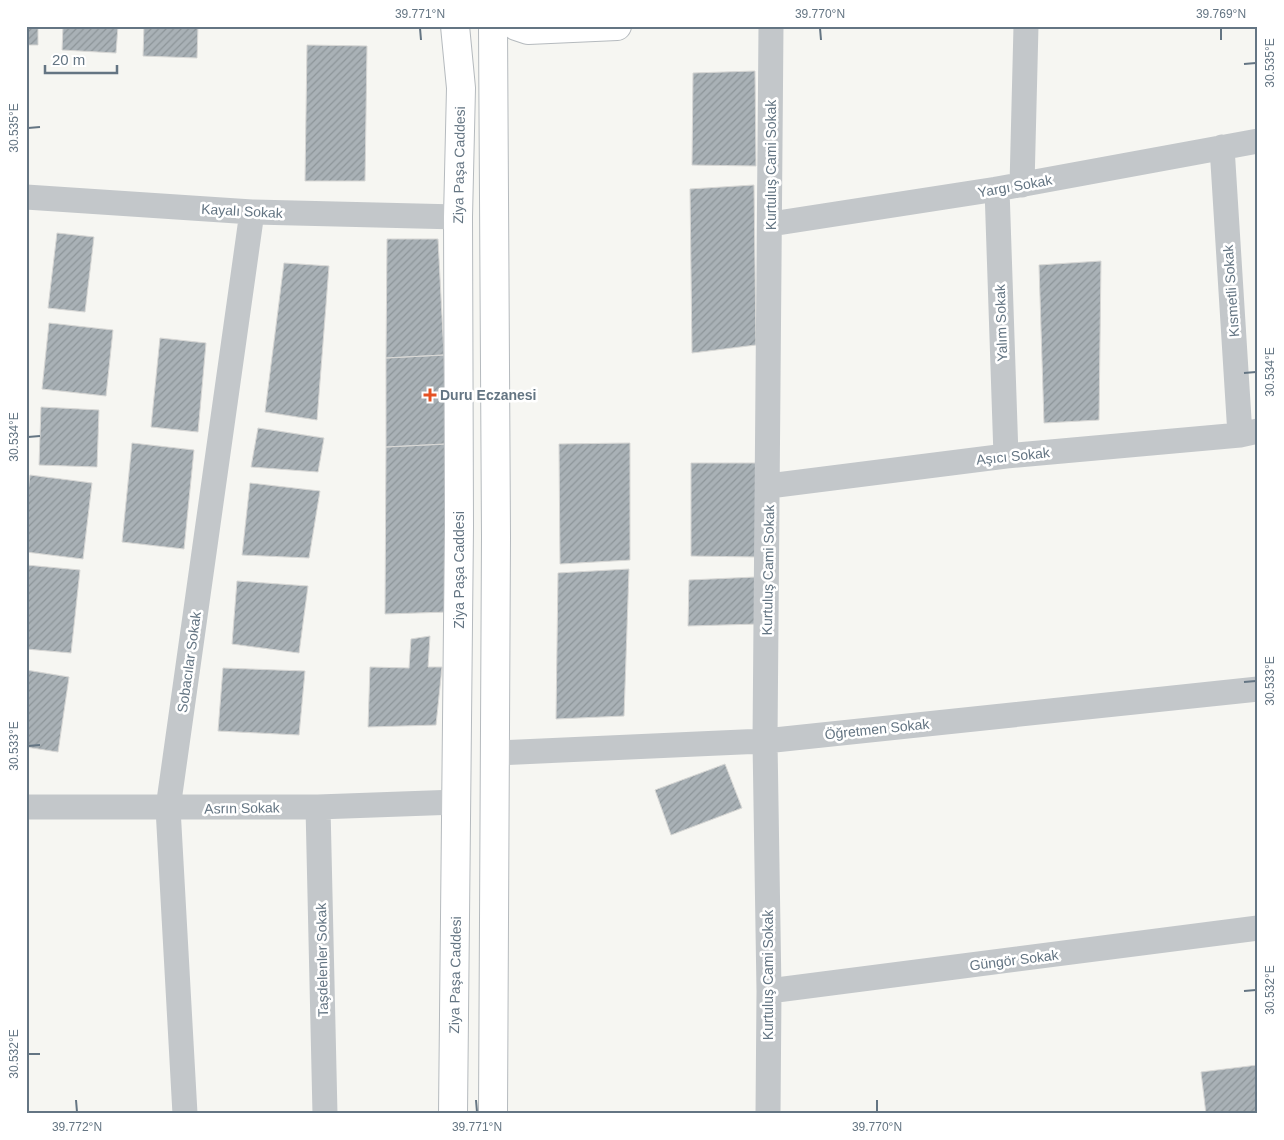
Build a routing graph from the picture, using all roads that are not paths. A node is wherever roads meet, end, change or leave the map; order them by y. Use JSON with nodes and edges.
{"nodes":[{"id":1,"x":455,"y":26,"type":"edge"},
{"id":2,"x":493,"y":26,"type":"edge"},
{"id":3,"x":516,"y":26,"type":"edge"},
{"id":4,"x":617,"y":26,"type":"edge"},
{"id":5,"x":771,"y":26,"type":"edge"},
{"id":6,"x":1026,"y":26,"type":"edge"},
{"id":7,"x":1258,"y":141,"type":"edge"},
{"id":8,"x":1222,"y":147,"type":"junction"},
{"id":9,"x":1022,"y":185,"type":"junction"},
{"id":10,"x":997,"y":190,"type":"junction"},
{"id":11,"x":26,"y":197,"type":"edge"},
{"id":12,"x":252,"y":212,"type":"junction"},
{"id":13,"x":458,"y":217,"type":"junction"},
{"id":14,"x":771,"y":224,"type":"junction"},
{"id":15,"x":1249,"y":433,"type":"edge"},
{"id":16,"x":1006,"y":456,"type":"junction"},
{"id":17,"x":769,"y":486,"type":"junction"},
{"id":18,"x":1258,"y":689,"type":"edge"},
{"id":19,"x":765,"y":741,"type":"junction"},
{"id":20,"x":495,"y":753,"type":"junction"},
{"id":21,"x":457,"y":802,"type":"junction"},
{"id":22,"x":26,"y":806,"type":"edge"},
{"id":23,"x":318,"y":807,"type":"junction"},
{"id":24,"x":168,"y":808,"type":"junction"},
{"id":25,"x":1258,"y":928,"type":"edge"},
{"id":26,"x":769,"y":992,"type":"junction"},
{"id":27,"x":185,"y":1114,"type":"edge"},
{"id":28,"x":325,"y":1114,"type":"edge"},
{"id":29,"x":453,"y":1114,"type":"edge"},
{"id":30,"x":493,"y":1114,"type":"edge"},
{"id":31,"x":768,"y":1114,"type":"edge"}],
"edges":[{"from":1,"to":13,"type":"main road","name":"Ziya Paşa Caddesi"},
{"from":2,"to":20,"type":"main road"},
{"from":3,"to":4,"type":"main road"},
{"from":5,"to":14,"type":"street","name":"Kurtuluş Cami Sokak"},
{"from":6,"to":9,"type":"street"},
{"from":7,"to":8,"type":"street","name":"Yargı Sokak"},
{"from":8,"to":9,"type":"street","name":"Yargı Sokak"},
{"from":8,"to":15,"type":"street","name":"Kısmetli Sokak"},
{"from":9,"to":10,"type":"street","name":"Yargı Sokak"},
{"from":10,"to":14,"type":"street","name":"Yargı Sokak"},
{"from":10,"to":16,"type":"street","name":"Yalım Sokak"},
{"from":11,"to":12,"type":"street","name":"Kayalı Sokak"},
{"from":12,"to":13,"type":"street","name":"Kayalı Sokak"},
{"from":12,"to":24,"type":"street","name":"Sobacılar Sokak"},
{"from":13,"to":21,"type":"main road","name":"Ziya Paşa Caddesi"},
{"from":14,"to":17,"type":"street","name":"Kurtuluş Cami Sokak"},
{"from":15,"to":16,"type":"street","name":"Aşıcı Sokak"},
{"from":16,"to":17,"type":"street","name":"Aşıcı Sokak"},
{"from":17,"to":19,"type":"street","name":"Kurtuluş Cami Sokak"},
{"from":18,"to":19,"type":"street","name":"Öğretmen Sokak"},
{"from":19,"to":20,"type":"street","name":"Öğretmen Sokak"},
{"from":19,"to":26,"type":"street","name":"Kurtuluş Cami Sokak"},
{"from":20,"to":30,"type":"main road"},
{"from":21,"to":23,"type":"street","name":"Asrın Sokak"},
{"from":21,"to":29,"type":"main road","name":"Ziya Paşa Caddesi"},
{"from":22,"to":24,"type":"street","name":"Asrın Sokak"},
{"from":23,"to":24,"type":"street","name":"Asrın Sokak"},
{"from":23,"to":28,"type":"street","name":"Taşdelenler Sokak"},
{"from":24,"to":27,"type":"street","name":"Sobacılar Sokak"},
{"from":25,"to":26,"type":"street","name":"Güngör Sokak"},
{"from":26,"to":31,"type":"street","name":"Kurtuluş Cami Sokak"}]}
